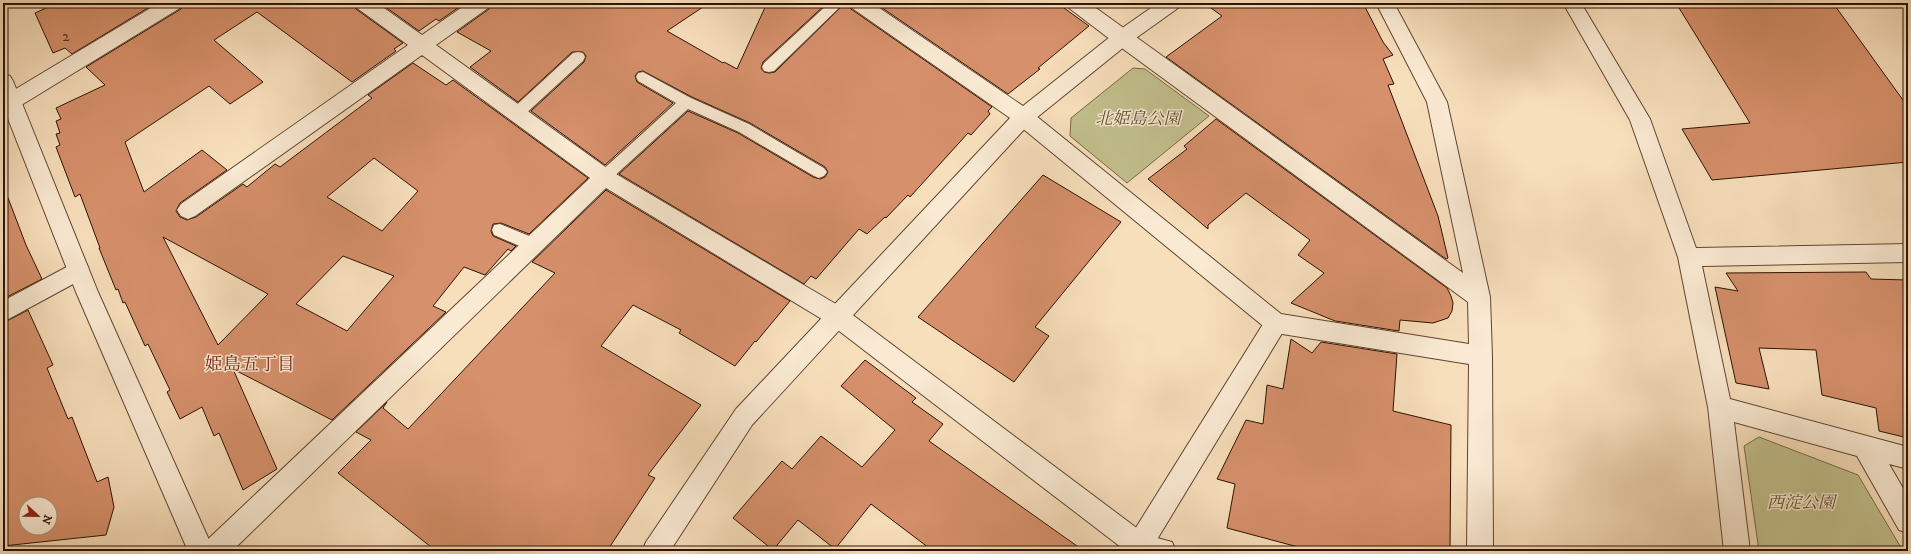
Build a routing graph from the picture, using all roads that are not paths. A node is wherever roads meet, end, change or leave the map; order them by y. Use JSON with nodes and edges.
{"nodes":[{"id":1,"x":173,"y":3,"type":"edge"},
{"id":2,"x":364,"y":3,"type":"edge"},
{"id":3,"x":481,"y":3,"type":"edge"},
{"id":4,"x":837,"y":3,"type":"edge"},
{"id":5,"x":859,"y":3,"type":"edge"},
{"id":6,"x":1076,"y":3,"type":"edge"},
{"id":7,"x":1171,"y":3,"type":"edge"},
{"id":8,"x":1385,"y":3,"type":"edge"},
{"id":9,"x":1572,"y":3,"type":"edge"},
{"id":10,"x":1122,"y":38,"type":"junction"},
{"id":11,"x":422,"y":46,"type":"junction"},
{"id":12,"x":578,"y":57,"type":"dead end"},
{"id":13,"x":769,"y":67,"type":"dead end"},
{"id":14,"x":642,"y":77,"type":"dead end"},
{"id":15,"x":6,"y":96,"type":"edge"},
{"id":16,"x":686,"y":102,"type":"junction"},
{"id":17,"x":516,"y":114,"type":"junction"},
{"id":18,"x":1023,"y":117,"type":"junction"},
{"id":19,"x":819,"y":172,"type":"dead end"},
{"id":20,"x":604,"y":177,"type":"junction"},
{"id":21,"x":188,"y":210,"type":"dead end"},
{"id":22,"x":500,"y":230,"type":"dead end"},
{"id":23,"x":533,"y":245,"type":"junction"},
{"id":24,"x":1908,"y":253,"type":"edge"},
{"id":25,"x":1689,"y":257,"type":"junction"},
{"id":26,"x":78,"y":270,"type":"junction"},
{"id":27,"x":1479,"y":297,"type":"junction"},
{"id":28,"x":3,"y":312,"type":"edge"},
{"id":29,"x":838,"y":317,"type":"junction"},
{"id":30,"x":1276,"y":323,"type":"junction"},
{"id":31,"x":1481,"y":356,"type":"junction"},
{"id":32,"x":1720,"y":407,"type":"junction"},
{"id":33,"x":1866,"y":448,"type":"junction"},
{"id":34,"x":1908,"y":458,"type":"edge"},
{"id":35,"x":1908,"y":521,"type":"edge"},
{"id":36,"x":1146,"y":549,"type":"edge"},
{"id":37,"x":201,"y":551,"type":"edge"},
{"id":38,"x":214,"y":551,"type":"edge"},
{"id":39,"x":655,"y":551,"type":"edge"},
{"id":40,"x":1480,"y":551,"type":"edge"},
{"id":41,"x":1737,"y":551,"type":"edge"}],
"edges":[{"from":1,"to":15,"type":"street"},
{"from":2,"to":11,"type":"street"},
{"from":3,"to":11,"type":"street"},
{"from":4,"to":13,"type":"lane"},
{"from":5,"to":18,"type":"street"},
{"from":6,"to":10,"type":"street"},
{"from":7,"to":10,"type":"street"},
{"from":8,"to":27,"type":"street"},
{"from":9,"to":25,"type":"street"},
{"from":10,"to":18,"type":"street"},
{"from":10,"to":27,"type":"street"},
{"from":11,"to":17,"type":"street"},
{"from":11,"to":21,"type":"street"},
{"from":12,"to":17,"type":"lane"},
{"from":14,"to":16,"type":"lane"},
{"from":15,"to":26,"type":"street"},
{"from":16,"to":19,"type":"lane"},
{"from":16,"to":20,"type":"lane"},
{"from":17,"to":20,"type":"street"},
{"from":18,"to":29,"type":"street"},
{"from":18,"to":30,"type":"street"},
{"from":20,"to":23,"type":"street"},
{"from":20,"to":29,"type":"street"},
{"from":22,"to":23,"type":"lane"},
{"from":23,"to":38,"type":"street"},
{"from":24,"to":25,"type":"street"},
{"from":25,"to":32,"type":"street"},
{"from":26,"to":28,"type":"street"},
{"from":26,"to":37,"type":"street"},
{"from":27,"to":31,"type":"street"},
{"from":29,"to":36,"type":"street"},
{"from":29,"to":39,"type":"street"},
{"from":30,"to":31,"type":"street"},
{"from":30,"to":36,"type":"street"},
{"from":31,"to":40,"type":"street"},
{"from":32,"to":33,"type":"street"},
{"from":32,"to":41,"type":"street"},
{"from":33,"to":34,"type":"street"},
{"from":33,"to":35,"type":"street"}]}
